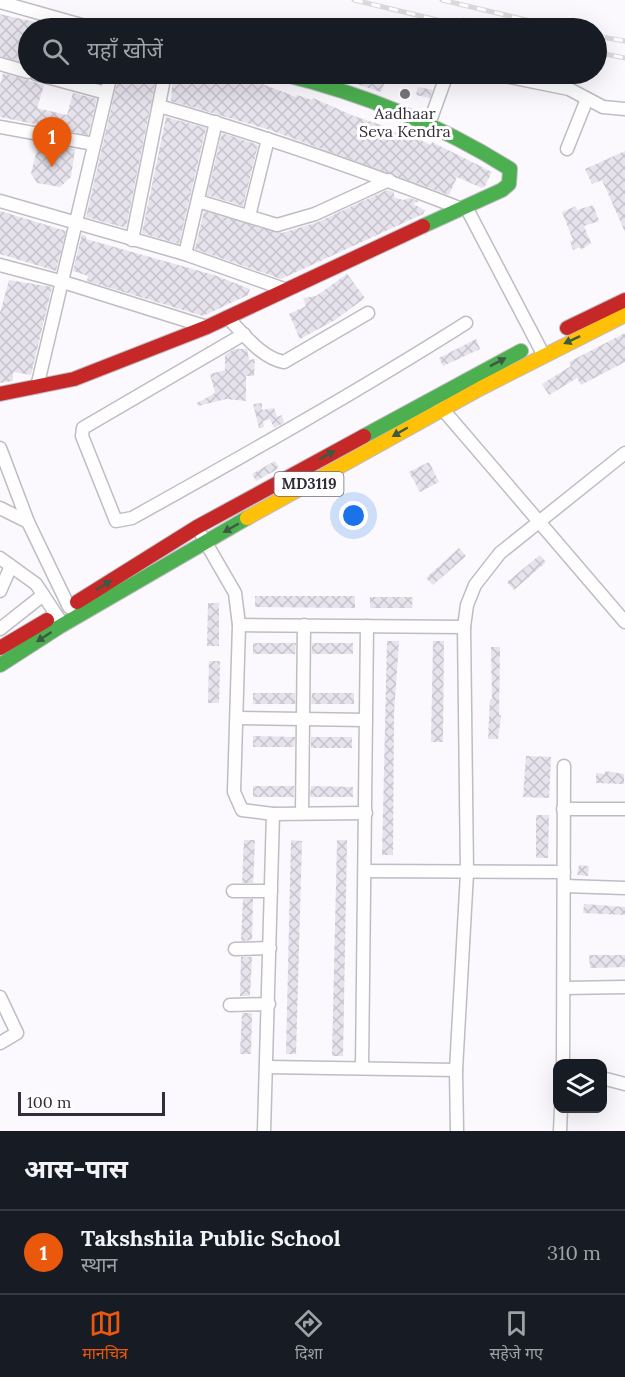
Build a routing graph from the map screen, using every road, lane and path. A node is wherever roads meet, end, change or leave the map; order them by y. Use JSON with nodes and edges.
{"nodes":[{"id":1,"x":0,"y":2,"type":"edge"},
{"id":2,"x":57,"y":18,"type":"edge"},
{"id":3,"x":0,"y":64,"type":"edge"},
{"id":4,"x":18,"y":69,"type":"edge"},
{"id":5,"x":73,"y":84,"type":"edge"},
{"id":6,"x":108,"y":84,"type":"edge"},
{"id":7,"x":163,"y":84,"type":"edge"},
{"id":8,"x":314,"y":84,"type":"edge"},
{"id":9,"x":443,"y":84,"type":"edge"},
{"id":10,"x":544,"y":84,"type":"edge"},
{"id":11,"x":106,"y":93,"type":"junction"},
{"id":12,"x":587,"y":99,"type":"junction"},
{"id":13,"x":159,"y":106,"type":"junction"},
{"id":14,"x":625,"y":109,"type":"edge"},
{"id":15,"x":216,"y":122,"type":"junction"},
{"id":16,"x":429,"y":124,"type":"junction"},
{"id":17,"x":0,"y":128,"type":"edge"},
{"id":18,"x":268,"y":140,"type":"junction"},
{"id":19,"x":94,"y":144,"type":"junction"},
{"id":20,"x":567,"y":149,"type":"dead end"},
{"id":21,"x":388,"y":180,"type":"junction"},
{"id":22,"x":0,"y":201,"type":"edge"},
{"id":23,"x":198,"y":201,"type":"junction"},
{"id":24,"x":464,"y":208,"type":"junction"},
{"id":25,"x":249,"y":216,"type":"junction"},
{"id":26,"x":76,"y":222,"type":"junction"},
{"id":27,"x":132,"y":240,"type":"junction"},
{"id":28,"x":185,"y":254,"type":"junction"},
{"id":29,"x":0,"y":265,"type":"edge"},
{"id":30,"x":60,"y":281,"type":"junction"},
{"id":31,"x":284,"y":289,"type":"junction"},
{"id":32,"x":625,"y":300,"type":"edge"},
{"id":33,"x":368,"y":313,"type":"dead end"},
{"id":34,"x":625,"y":315,"type":"edge"},
{"id":35,"x":227,"y":317,"type":"junction"},
{"id":36,"x":466,"y":323,"type":"dead end"},
{"id":37,"x":207,"y":327,"type":"junction"},
{"id":38,"x":244,"y":334,"type":"junction"},
{"id":39,"x":546,"y":342,"type":"junction"},
{"id":40,"x":37,"y":387,"type":"junction"},
{"id":41,"x":0,"y":394,"type":"edge"},
{"id":42,"x":438,"y":402,"type":"junction"},
{"id":43,"x":0,"y":448,"type":"edge"},
{"id":44,"x":625,"y":453,"type":"edge"},
{"id":45,"x":0,"y":508,"type":"edge"},
{"id":46,"x":28,"y":522,"type":"junction"},
{"id":47,"x":539,"y":522,"type":"junction"},
{"id":48,"x":197,"y":527,"type":"junction"},
{"id":49,"x":206,"y":542,"type":"junction"},
{"id":50,"x":0,"y":558,"type":"edge"},
{"id":51,"x":11,"y":566,"type":"junction"},
{"id":52,"x":0,"y":591,"type":"edge"},
{"id":53,"x":43,"y":595,"type":"junction"},
{"id":54,"x":63,"y":615,"type":"junction"},
{"id":55,"x":625,"y":622,"type":"edge"},
{"id":56,"x":239,"y":625,"type":"junction"},
{"id":57,"x":304,"y":625,"type":"junction"},
{"id":58,"x":367,"y":626,"type":"junction"},
{"id":59,"x":464,"y":627,"type":"junction"},
{"id":60,"x":0,"y":629,"type":"edge"},
{"id":61,"x":0,"y":648,"type":"edge"},
{"id":62,"x":2,"y":660,"type":"edge"},
{"id":63,"x":237,"y":718,"type":"junction"},
{"id":64,"x":303,"y":718,"type":"junction"},
{"id":65,"x":366,"y":720,"type":"junction"},
{"id":66,"x":564,"y":766,"type":"dead end"},
{"id":67,"x":563,"y":809,"type":"junction"},
{"id":68,"x":625,"y":809,"type":"edge"},
{"id":69,"x":273,"y":813,"type":"junction"},
{"id":70,"x":302,"y":813,"type":"junction"},
{"id":71,"x":366,"y":813,"type":"junction"},
{"id":72,"x":365,"y":871,"type":"junction"},
{"id":73,"x":564,"y":872,"type":"junction"},
{"id":74,"x":467,"y":873,"type":"junction"},
{"id":75,"x":565,"y":886,"type":"junction"},
{"id":76,"x":625,"y":888,"type":"edge"},
{"id":77,"x":233,"y":891,"type":"dead end"},
{"id":78,"x":271,"y":891,"type":"junction"},
{"id":79,"x":270,"y":948,"type":"junction"},
{"id":80,"x":235,"y":949,"type":"dead end"},
{"id":81,"x":625,"y":987,"type":"edge"},
{"id":82,"x":564,"y":988,"type":"junction"},
{"id":83,"x":0,"y":997,"type":"edge"},
{"id":84,"x":269,"y":1004,"type":"junction"},
{"id":85,"x":230,"y":1005,"type":"dead end"},
{"id":86,"x":0,"y":1043,"type":"edge"},
{"id":87,"x":564,"y":1059,"type":"edge"},
{"id":88,"x":267,"y":1067,"type":"junction"},
{"id":89,"x":362,"y":1068,"type":"junction"},
{"id":90,"x":456,"y":1070,"type":"junction"},
{"id":91,"x":607,"y":1079,"type":"edge"},
{"id":92,"x":625,"y":1084,"type":"edge"},
{"id":93,"x":561,"y":1113,"type":"edge"},
{"id":94,"x":264,"y":1131,"type":"edge"},
{"id":95,"x":457,"y":1131,"type":"edge"},
{"id":96,"x":560,"y":1131,"type":"edge"}],
"edges":[{"from":1,"to":2,"type":"street"},
{"from":3,"to":4,"type":"street"},
{"from":5,"to":11,"type":"street"},
{"from":6,"to":11,"type":"street"},
{"from":7,"to":13,"type":"street"},
{"from":8,"to":16,"type":"main road"},
{"from":9,"to":16,"type":"street"},
{"from":10,"to":12,"type":"street"},
{"from":11,"to":19,"type":"street"},
{"from":12,"to":14,"type":"street"},
{"from":12,"to":20,"type":"street"},
{"from":13,"to":15,"type":"street"},
{"from":13,"to":27,"type":"street"},
{"from":15,"to":18,"type":"street"},
{"from":15,"to":23,"type":"street"},
{"from":16,"to":24,"type":"main road"},
{"from":17,"to":19,"type":"street"},
{"from":18,"to":21,"type":"street"},
{"from":18,"to":25,"type":"street"},
{"from":19,"to":26,"type":"street"},
{"from":21,"to":24,"type":"street"},
{"from":21,"to":25,"type":"street"},
{"from":22,"to":26,"type":"street"},
{"from":23,"to":25,"type":"street"},
{"from":23,"to":28,"type":"street"},
{"from":24,"to":31,"type":"main road"},
{"from":24,"to":39,"type":"street"},
{"from":26,"to":27,"type":"street"},
{"from":26,"to":30,"type":"street"},
{"from":27,"to":28,"type":"street"},
{"from":28,"to":31,"type":"street"},
{"from":29,"to":30,"type":"street"},
{"from":30,"to":37,"type":"street"},
{"from":30,"to":40,"type":"street"},
{"from":31,"to":35,"type":"main road"},
{"from":32,"to":39,"type":"main road","number":"MD3119"},
{"from":33,"to":38,"type":"street"},
{"from":34,"to":39,"type":"main road","number":"MD3119","one_way":true},
{"from":35,"to":37,"type":"main road"},
{"from":35,"to":38,"type":"street"},
{"from":36,"to":38,"type":"street"},
{"from":37,"to":40,"type":"main road"},
{"from":39,"to":42,"type":"main road","number":"MD3119"},
{"from":40,"to":41,"type":"main road"},
{"from":42,"to":47,"type":"street"},
{"from":48,"to":42,"type":"main road","number":"MD3119","one_way":true},
{"from":42,"to":49,"type":"main road","number":"MD3119","one_way":true},
{"from":43,"to":46,"type":"street"},
{"from":44,"to":47,"type":"street"},
{"from":45,"to":46,"type":"street"},
{"from":46,"to":54,"type":"street"},
{"from":47,"to":55,"type":"street"},
{"from":47,"to":59,"type":"street"},
{"from":48,"to":49,"type":"street"},
{"from":54,"to":48,"type":"main road","number":"MD3119","one_way":true},
{"from":49,"to":54,"type":"main road","number":"MD3119"},
{"from":49,"to":56,"type":"street"},
{"from":50,"to":51,"type":"street"},
{"from":51,"to":52,"type":"street"},
{"from":51,"to":53,"type":"street"},
{"from":53,"to":54,"type":"street"},
{"from":53,"to":60,"type":"street"},
{"from":54,"to":61,"type":"main road","number":"MD3119"},
{"from":54,"to":62,"type":"main road","number":"MD3119","one_way":true},
{"from":56,"to":57,"type":"street"},
{"from":56,"to":63,"type":"street"},
{"from":57,"to":58,"type":"street"},
{"from":57,"to":64,"type":"street"},
{"from":58,"to":59,"type":"street"},
{"from":58,"to":65,"type":"street"},
{"from":59,"to":74,"type":"street"},
{"from":63,"to":64,"type":"street"},
{"from":63,"to":69,"type":"street"},
{"from":64,"to":65,"type":"street"},
{"from":64,"to":70,"type":"street"},
{"from":65,"to":71,"type":"street"},
{"from":66,"to":67,"type":"street"},
{"from":67,"to":68,"type":"street"},
{"from":67,"to":73,"type":"street"},
{"from":69,"to":70,"type":"street"},
{"from":69,"to":78,"type":"street"},
{"from":70,"to":71,"type":"street"},
{"from":71,"to":72,"type":"street"},
{"from":72,"to":74,"type":"street"},
{"from":72,"to":89,"type":"street"},
{"from":73,"to":74,"type":"street"},
{"from":73,"to":75,"type":"street"},
{"from":74,"to":90,"type":"street"},
{"from":75,"to":76,"type":"street"},
{"from":75,"to":82,"type":"street"},
{"from":77,"to":78,"type":"street"},
{"from":78,"to":79,"type":"street"},
{"from":79,"to":80,"type":"street"},
{"from":79,"to":84,"type":"street"},
{"from":81,"to":82,"type":"street"},
{"from":82,"to":87,"type":"street"},
{"from":83,"to":86,"type":"street"},
{"from":84,"to":85,"type":"street"},
{"from":84,"to":88,"type":"street"},
{"from":88,"to":89,"type":"street"},
{"from":88,"to":94,"type":"street"},
{"from":89,"to":90,"type":"street"},
{"from":90,"to":95,"type":"street"},
{"from":91,"to":92,"type":"street"},
{"from":93,"to":96,"type":"street"}]}
